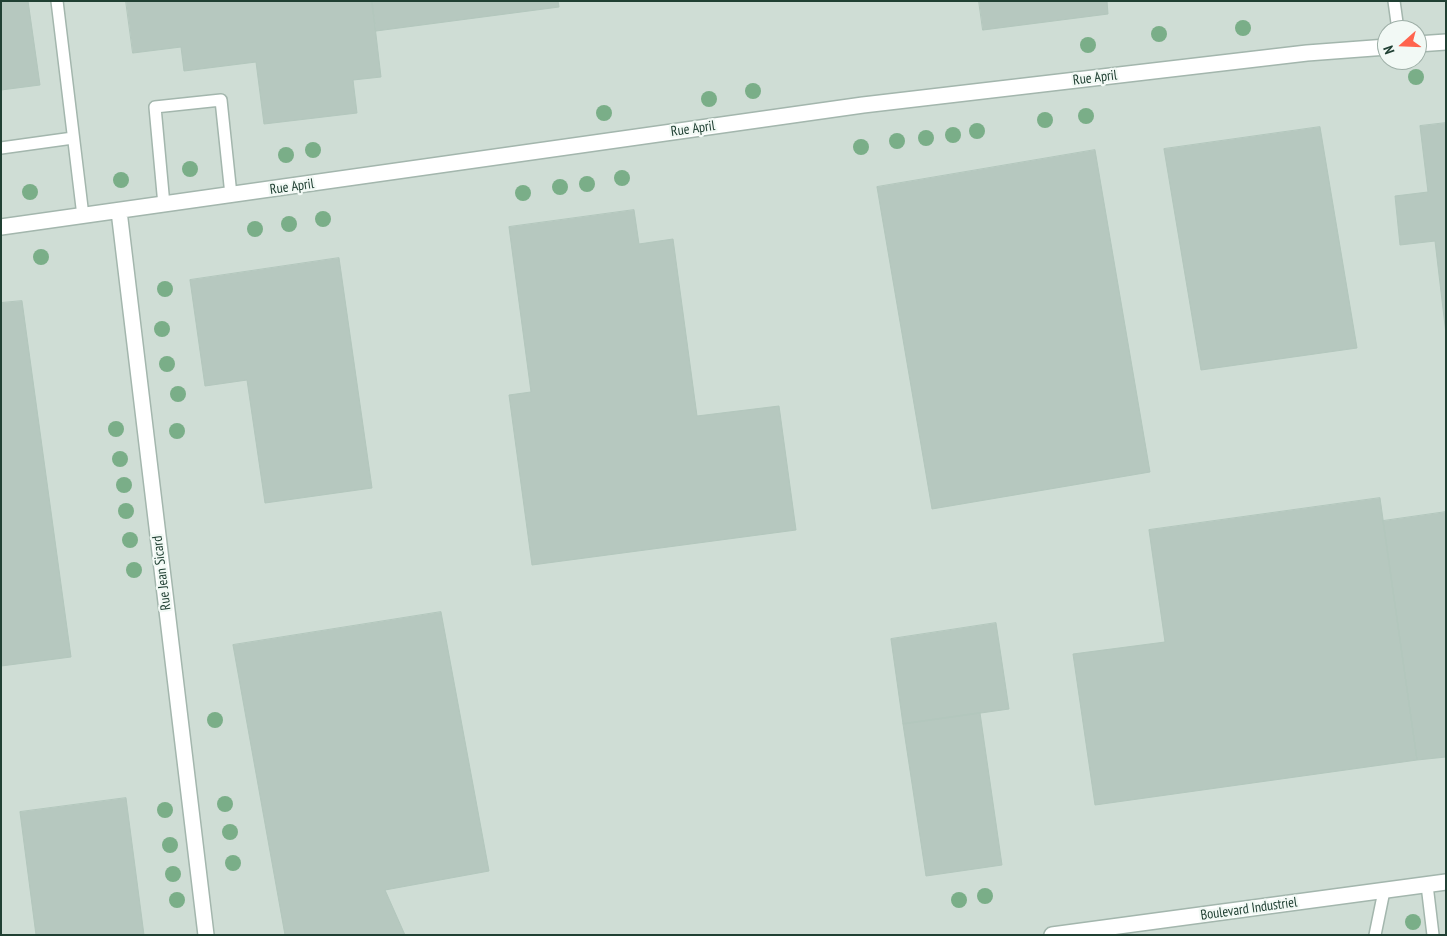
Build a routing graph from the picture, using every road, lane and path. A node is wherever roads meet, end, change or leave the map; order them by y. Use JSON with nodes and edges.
{"nodes":[{"id":1,"x":57,"y":1,"type":"edge"},
{"id":2,"x":1394,"y":1,"type":"edge"},
{"id":3,"x":1397,"y":20,"type":"edge"},
{"id":4,"x":1446,"y":42,"type":"edge"},
{"id":5,"x":1427,"y":43,"type":"edge"},
{"id":6,"x":1377,"y":48,"type":"edge"},
{"id":7,"x":74,"y":138,"type":"junction"},
{"id":8,"x":1,"y":148,"type":"edge"},
{"id":9,"x":231,"y":196,"type":"junction"},
{"id":10,"x":164,"y":205,"type":"junction"},
{"id":11,"x":119,"y":211,"type":"junction"},
{"id":12,"x":83,"y":216,"type":"junction"},
{"id":13,"x":1,"y":227,"type":"edge"},
{"id":14,"x":1446,"y":882,"type":"edge"},
{"id":15,"x":1427,"y":885,"type":"junction"},
{"id":16,"x":1384,"y":890,"type":"junction"},
{"id":17,"x":206,"y":935,"type":"edge"},
{"id":18,"x":1052,"y":935,"type":"edge"},
{"id":19,"x":1374,"y":935,"type":"edge"},
{"id":20,"x":1433,"y":935,"type":"edge"}],
"edges":[{"from":1,"to":7,"type":"lane"},
{"from":2,"to":3,"type":"lane"},
{"from":4,"to":5,"type":"street"},
{"from":6,"to":9,"type":"street","name":"Rue April"},
{"from":7,"to":8,"type":"lane"},
{"from":7,"to":12,"type":"lane"},
{"from":9,"to":10,"type":"street","name":"Rue April"},
{"from":9,"to":10,"type":"lane"},
{"from":10,"to":11,"type":"street","name":"Rue April"},
{"from":11,"to":12,"type":"street","name":"Rue April"},
{"from":11,"to":17,"type":"street","name":"Rue Jean Sicard"},
{"from":12,"to":13,"type":"street","name":"Rue April"},
{"from":14,"to":15,"type":"street","name":"Boulevard Industriel"},
{"from":15,"to":16,"type":"street","name":"Boulevard Industriel"},
{"from":15,"to":20,"type":"lane"},
{"from":16,"to":18,"type":"street","name":"Boulevard Industriel"},
{"from":16,"to":19,"type":"lane"}]}
